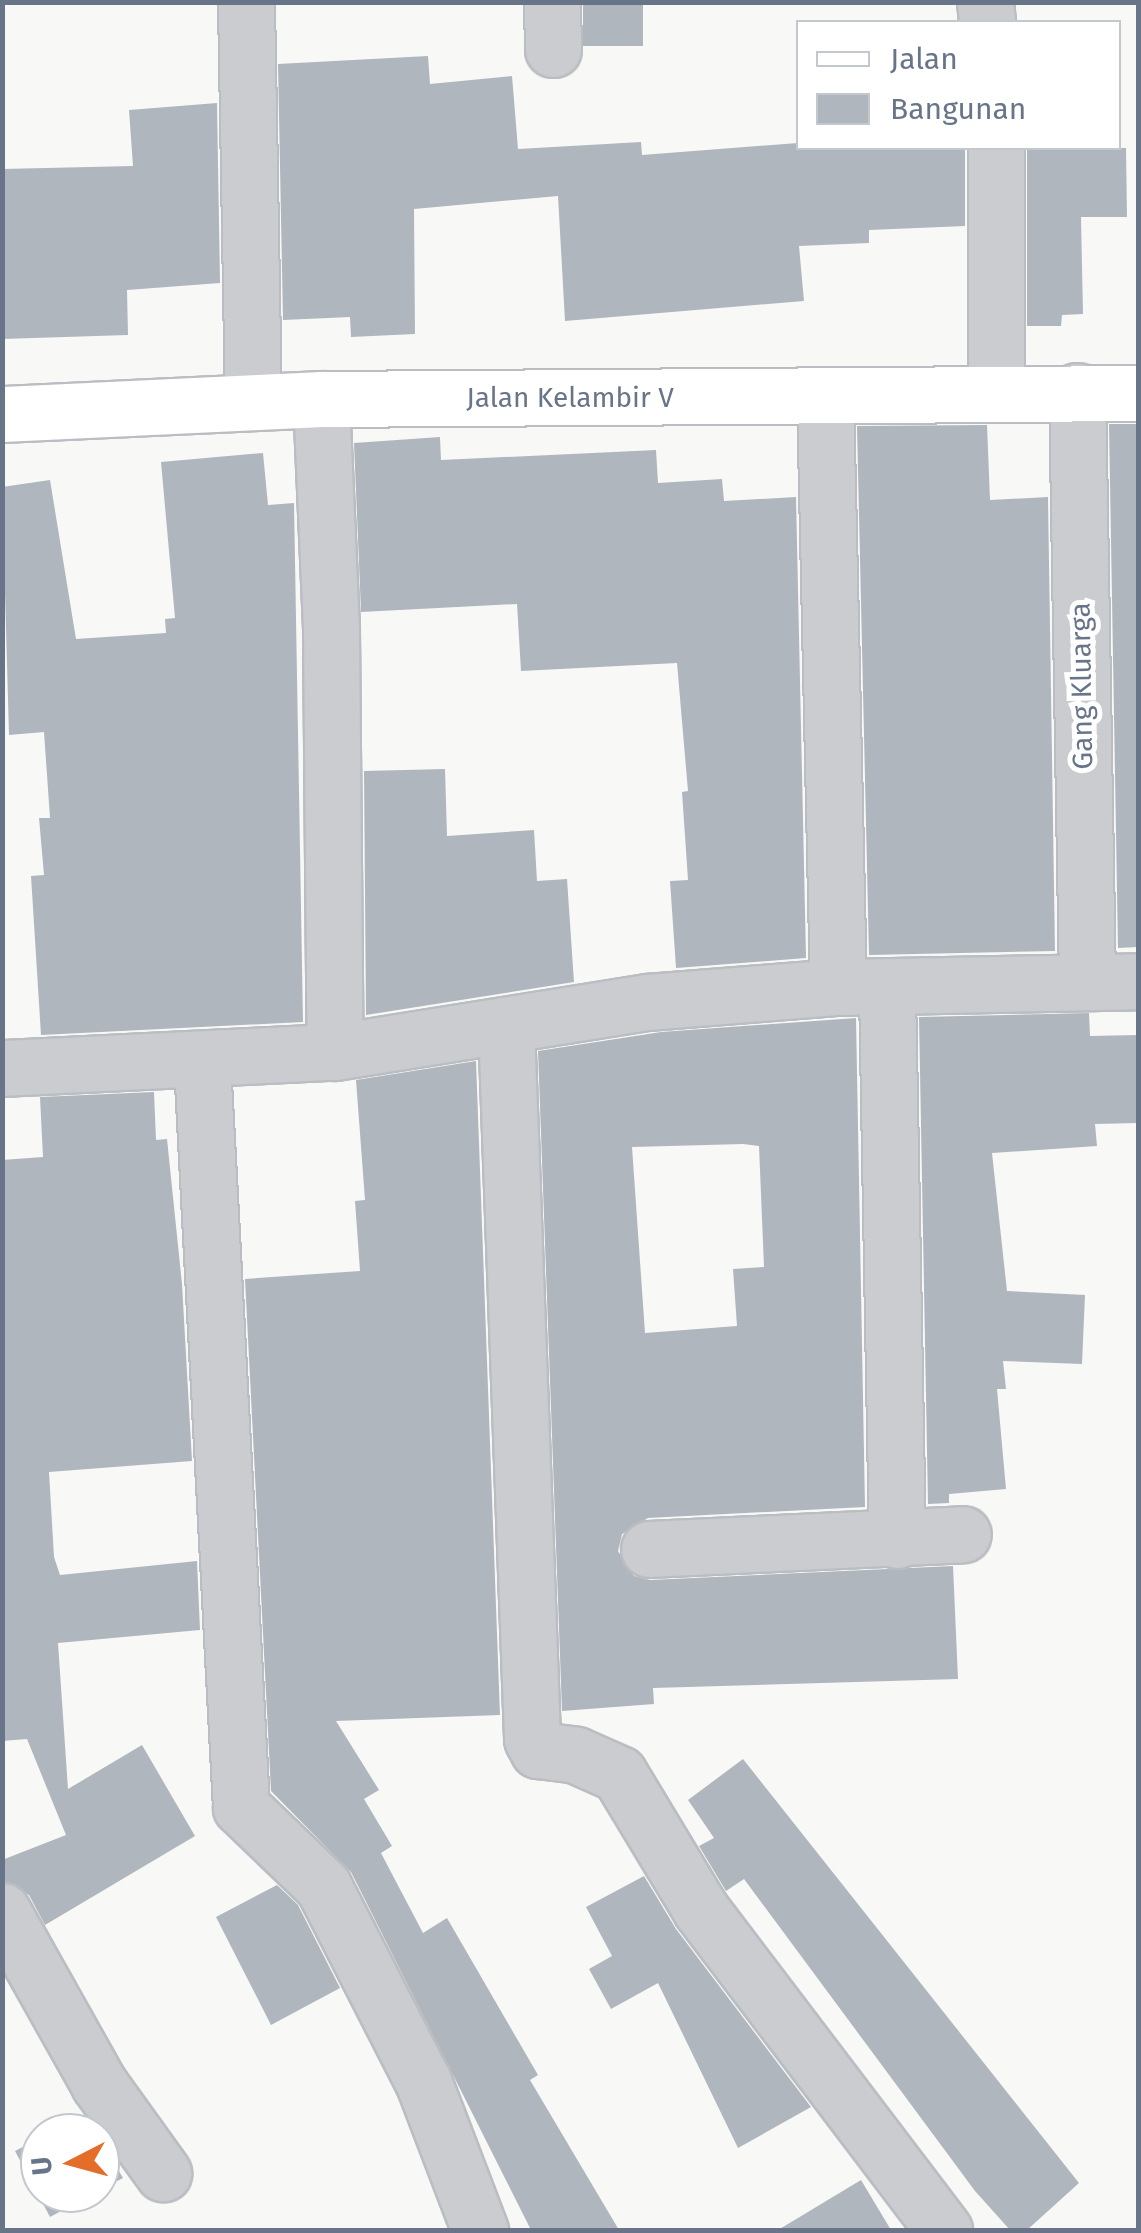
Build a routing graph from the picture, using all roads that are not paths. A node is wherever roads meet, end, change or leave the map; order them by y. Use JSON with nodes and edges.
{"nodes":[{"id":1,"x":246,"y":2,"type":"edge"},
{"id":2,"x":996,"y":150,"type":"edge"},
{"id":3,"x":1077,"y":391,"type":"junction"},
{"id":4,"x":996,"y":392,"type":"junction"},
{"id":5,"x":1138,"y":393,"type":"edge"},
{"id":6,"x":824,"y":397,"type":"junction"},
{"id":7,"x":322,"y":399,"type":"junction"},
{"id":8,"x":252,"y":402,"type":"junction"},
{"id":9,"x":2,"y":414,"type":"edge"},
{"id":10,"x":1113,"y":981,"type":"edge"},
{"id":11,"x":863,"y":988,"type":"junction"},
{"id":12,"x":506,"y":1025,"type":"junction"},
{"id":13,"x":334,"y":1052,"type":"junction"},
{"id":14,"x":202,"y":1063,"type":"junction"},
{"id":15,"x":2,"y":1068,"type":"edge"},
{"id":16,"x":963,"y":1534,"type":"dead end"},
{"id":17,"x":897,"y":1540,"type":"junction"},
{"id":18,"x":648,"y":1550,"type":"dead end"},
{"id":19,"x":2,"y":1911,"type":"edge"},
{"id":20,"x":162,"y":2173,"type":"dead end"},
{"id":21,"x":925,"y":2222,"type":"edge"},
{"id":22,"x":480,"y":2230,"type":"edge"}],
"edges":[{"from":1,"to":8,"type":"street"},
{"from":2,"to":4,"type":"street"},
{"from":3,"to":4,"type":"main road","name":"Jalan Kelambir V"},
{"from":3,"to":5,"type":"main road","name":"Jalan Kelambir V"},
{"from":3,"to":10,"type":"street","name":"Gang Kluarga"},
{"from":4,"to":6,"type":"main road","name":"Jalan Kelambir V"},
{"from":6,"to":7,"type":"main road","name":"Jalan Kelambir V"},
{"from":6,"to":11,"type":"street"},
{"from":7,"to":8,"type":"main road","name":"Jalan Kelambir V"},
{"from":7,"to":13,"type":"street"},
{"from":8,"to":9,"type":"main road","name":"Jalan Kelambir V"},
{"from":10,"to":11,"type":"street"},
{"from":11,"to":12,"type":"street"},
{"from":11,"to":17,"type":"street"},
{"from":12,"to":13,"type":"street"},
{"from":12,"to":21,"type":"street"},
{"from":13,"to":14,"type":"street"},
{"from":14,"to":15,"type":"street"},
{"from":14,"to":22,"type":"street"},
{"from":16,"to":17,"type":"street"},
{"from":17,"to":18,"type":"street"},
{"from":19,"to":20,"type":"street"}]}
